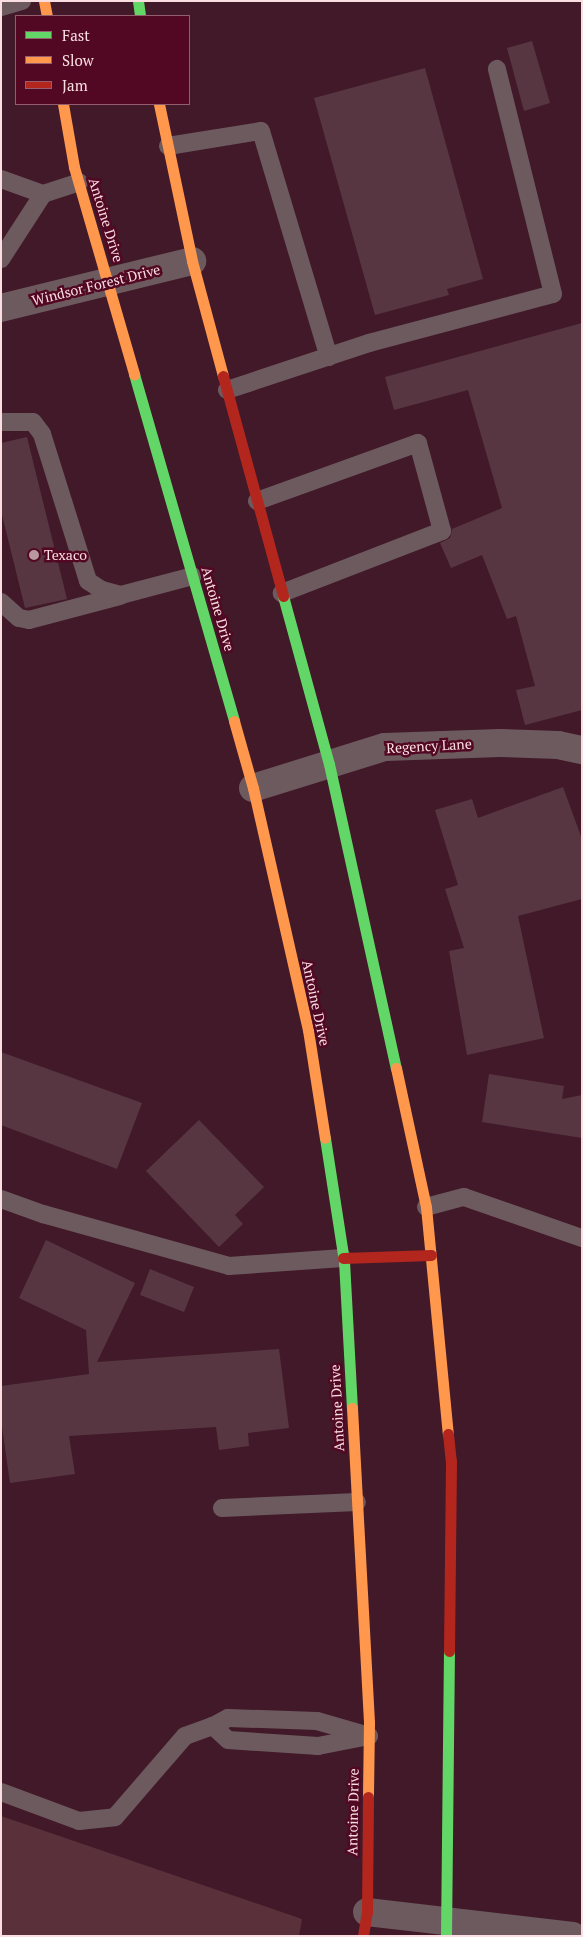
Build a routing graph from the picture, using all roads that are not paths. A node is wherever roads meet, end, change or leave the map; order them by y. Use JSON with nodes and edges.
{"nodes":[{"id":1,"x":22,"y":1,"type":"edge"},
{"id":2,"x":44,"y":1,"type":"edge"},
{"id":3,"x":138,"y":1,"type":"edge"},
{"id":4,"x":1,"y":7,"type":"edge"},
{"id":5,"x":47,"y":15,"type":"edge"},
{"id":6,"x":140,"y":15,"type":"edge"},
{"id":7,"x":497,"y":69,"type":"dead end"},
{"id":8,"x":63,"y":105,"type":"edge"},
{"id":9,"x":159,"y":105,"type":"edge"},
{"id":10,"x":168,"y":146,"type":"junction"},
{"id":11,"x":1,"y":179,"type":"edge"},
{"id":12,"x":79,"y":182,"type":"junction"},
{"id":13,"x":43,"y":194,"type":"junction"},
{"id":14,"x":1,"y":259,"type":"edge"},
{"id":15,"x":192,"y":262,"type":"junction"},
{"id":16,"x":109,"y":282,"type":"junction"},
{"id":17,"x":1,"y":308,"type":"edge"},
{"id":18,"x":329,"y":357,"type":"junction"},
{"id":19,"x":227,"y":390,"type":"junction"},
{"id":20,"x":1,"y":422,"type":"edge"},
{"id":21,"x":258,"y":501,"type":"junction"},
{"id":22,"x":192,"y":576,"type":"junction"},
{"id":23,"x":282,"y":593,"type":"junction"},
{"id":24,"x":121,"y":596,"type":"junction"},
{"id":25,"x":1,"y":602,"type":"edge"},
{"id":26,"x":582,"y":750,"type":"edge"},
{"id":27,"x":329,"y":764,"type":"junction"},
{"id":28,"x":253,"y":788,"type":"junction"},
{"id":29,"x":1,"y":1199,"type":"edge"},
{"id":30,"x":426,"y":1207,"type":"junction"},
{"id":31,"x":582,"y":1238,"type":"edge"},
{"id":32,"x":431,"y":1255,"type":"junction"},
{"id":33,"x":343,"y":1258,"type":"junction"},
{"id":34,"x":357,"y":1502,"type":"junction"},
{"id":35,"x":222,"y":1508,"type":"dead end"},
{"id":36,"x":212,"y":1726,"type":"junction"},
{"id":37,"x":369,"y":1736,"type":"junction"},
{"id":38,"x":1,"y":1792,"type":"edge"},
{"id":39,"x":365,"y":1924,"type":"edge"},
{"id":40,"x":447,"y":1928,"type":"edge"},
{"id":41,"x":573,"y":1936,"type":"edge"}],
"edges":[{"from":1,"to":4,"type":"lane"},
{"from":2,"to":5,"type":"main road"},
{"from":3,"to":6,"type":"main road"},
{"from":7,"to":18,"type":"lane"},
{"from":8,"to":12,"type":"main road","name":"Antoine Drive"},
{"from":9,"to":10,"type":"main road"},
{"from":10,"to":15,"type":"main road"},
{"from":10,"to":18,"type":"lane"},
{"from":11,"to":13,"type":"lane"},
{"from":12,"to":13,"type":"lane"},
{"from":12,"to":16,"type":"main road","name":"Antoine Drive"},
{"from":13,"to":14,"type":"lane"},
{"from":15,"to":16,"type":"street","name":"Windsor Forest Drive"},
{"from":15,"to":19,"type":"main road"},
{"from":16,"to":17,"type":"street","name":"Windsor Forest Drive"},
{"from":16,"to":22,"type":"main road","name":"Antoine Drive"},
{"from":18,"to":19,"type":"lane"},
{"from":19,"to":21,"type":"main road"},
{"from":20,"to":24,"type":"lane"},
{"from":21,"to":23,"type":"main road"},
{"from":21,"to":23,"type":"lane"},
{"from":22,"to":24,"type":"lane"},
{"from":22,"to":28,"type":"main road","name":"Antoine Drive"},
{"from":23,"to":27,"type":"main road"},
{"from":24,"to":25,"type":"lane"},
{"from":26,"to":27,"type":"street","name":"Regency Lane"},
{"from":27,"to":28,"type":"street","name":"Regency Lane"},
{"from":27,"to":30,"type":"main road"},
{"from":28,"to":33,"type":"main road","name":"Antoine Drive"},
{"from":29,"to":33,"type":"lane"},
{"from":30,"to":31,"type":"lane"},
{"from":30,"to":32,"type":"main road"},
{"from":32,"to":33,"type":"main road"},
{"from":32,"to":40,"type":"main road"},
{"from":33,"to":34,"type":"main road","name":"Antoine Drive"},
{"from":34,"to":35,"type":"lane"},
{"from":34,"to":37,"type":"main road","name":"Antoine Drive"},
{"from":36,"to":37,"type":"lane"},
{"from":36,"to":37,"type":"lane"},
{"from":36,"to":38,"type":"lane"},
{"from":37,"to":39,"type":"main road","name":"Antoine Drive"},
{"from":39,"to":40,"type":"street"},
{"from":40,"to":41,"type":"street"}]}
